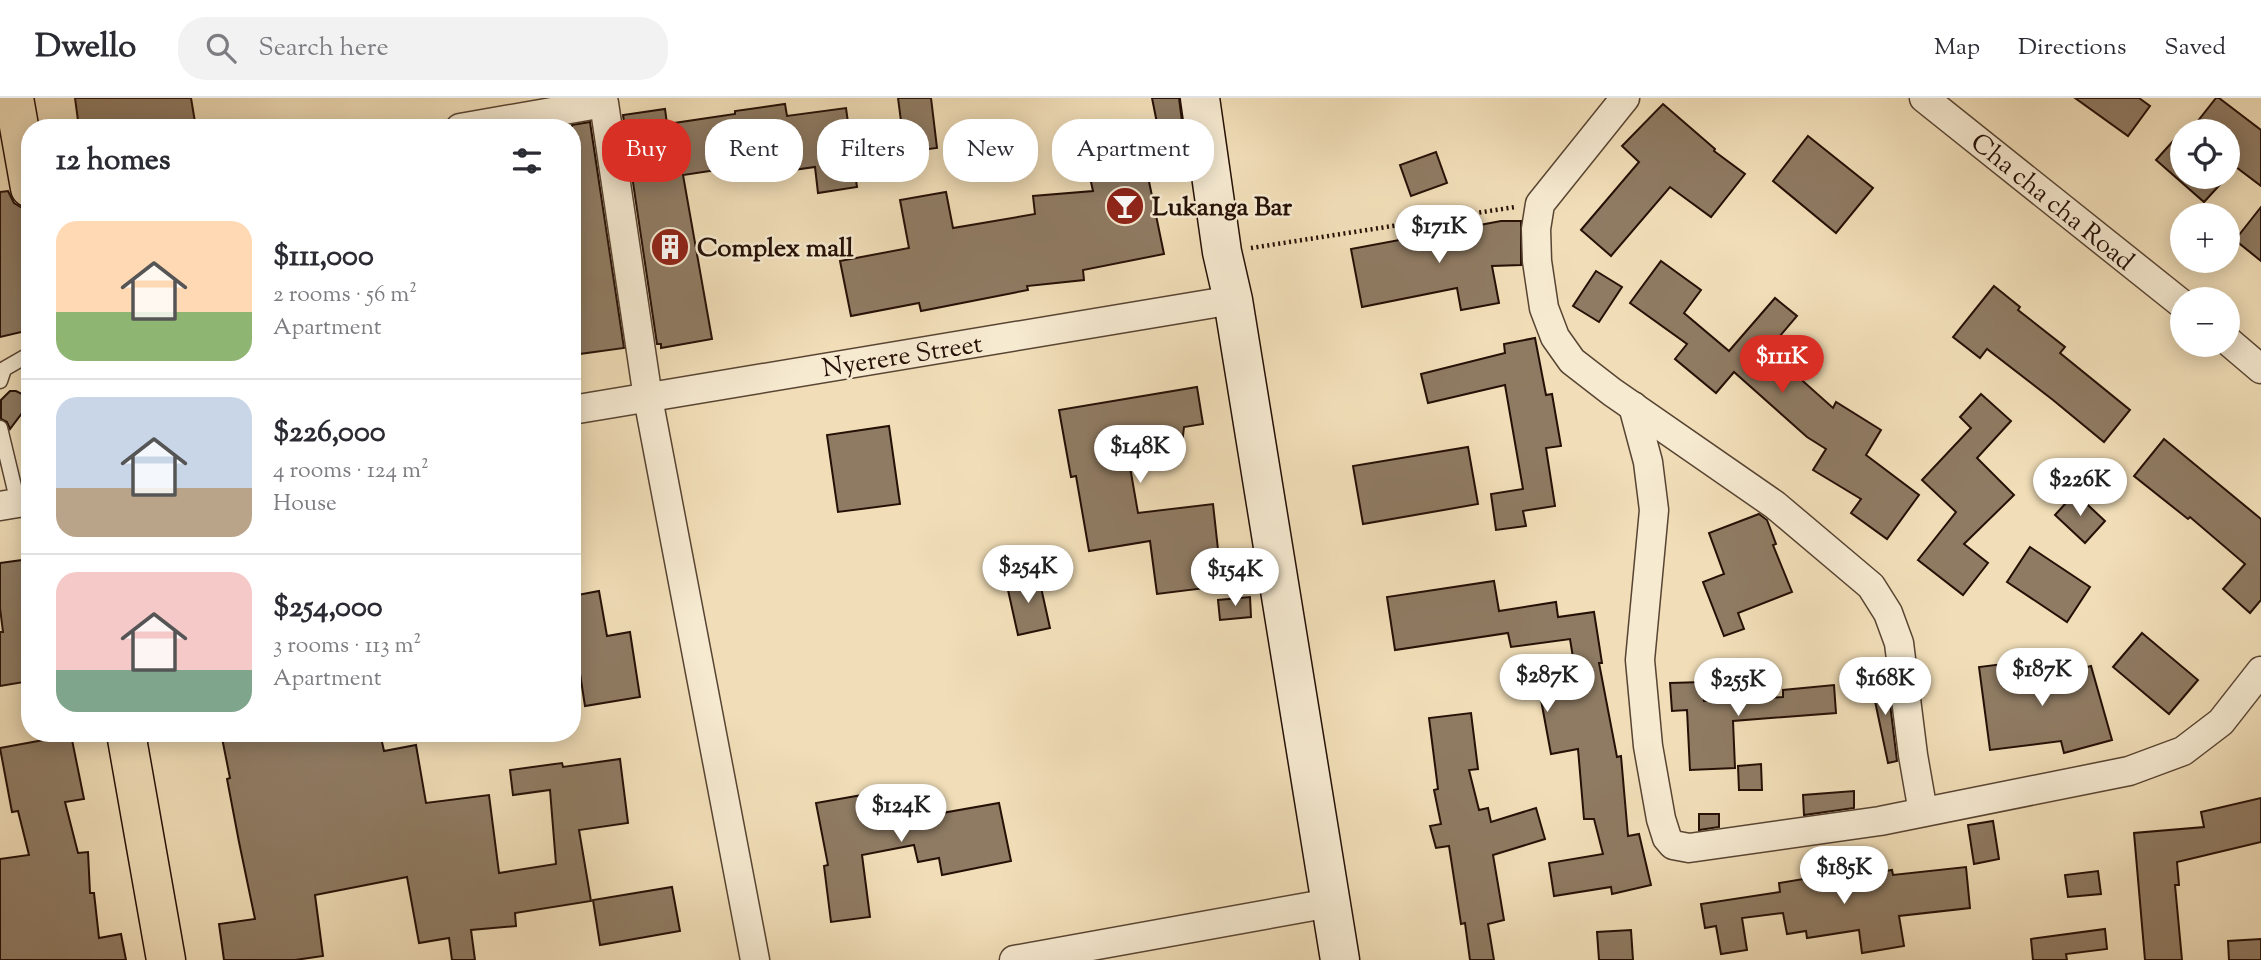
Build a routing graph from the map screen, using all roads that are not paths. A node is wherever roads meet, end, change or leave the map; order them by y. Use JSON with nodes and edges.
{"nodes":[{"id":1,"x":14,"y":98,"type":"edge"},
{"id":2,"x":1200,"y":98,"type":"edge"},
{"id":3,"x":1625,"y":98,"type":"edge"},
{"id":4,"x":1924,"y":98,"type":"edge"},
{"id":5,"x":603,"y":101,"type":"edge"},
{"id":6,"x":508,"y":119,"type":"edge"},
{"id":7,"x":21,"y":137,"type":"edge"},
{"id":8,"x":2170,"y":294,"type":"edge"},
{"id":9,"x":1233,"y":300,"type":"junction"},
{"id":10,"x":2240,"y":351,"type":"edge"},
{"id":11,"x":21,"y":359,"type":"edge"},
{"id":12,"x":2261,"y":369,"type":"edge"},
{"id":13,"x":0,"y":381,"type":"edge"},
{"id":14,"x":648,"y":398,"type":"junction"},
{"id":15,"x":1633,"y":406,"type":"junction"},
{"id":16,"x":581,"y":409,"type":"edge"},
{"id":17,"x":0,"y":428,"type":"edge"},
{"id":18,"x":16,"y":503,"type":"edge"},
{"id":19,"x":2261,"y":671,"type":"edge"},
{"id":20,"x":128,"y":742,"type":"edge"},
{"id":21,"x":1923,"y":812,"type":"junction"},
{"id":22,"x":1330,"y":904,"type":"junction"},
{"id":23,"x":166,"y":960,"type":"edge"},
{"id":24,"x":755,"y":960,"type":"edge"},
{"id":25,"x":1014,"y":960,"type":"edge"},
{"id":26,"x":1340,"y":960,"type":"edge"}],
"edges":[{"from":1,"to":7,"type":"highway"},
{"from":2,"to":9,"type":"main road"},
{"from":3,"to":15,"type":"street"},
{"from":4,"to":8,"type":"street","name":"Cha cha cha Road"},
{"from":5,"to":6,"type":"street"},
{"from":5,"to":14,"type":"street"},
{"from":9,"to":14,"type":"street","name":"Nyerere Street"},
{"from":9,"to":22,"type":"main road"},
{"from":10,"to":12,"type":"street"},
{"from":11,"to":13,"type":"lane"},
{"from":14,"to":16,"type":"street","name":"Nyerere Street"},
{"from":14,"to":24,"type":"street"},
{"from":15,"to":21,"type":"street"},
{"from":15,"to":21,"type":"street"},
{"from":17,"to":18,"type":"lane"},
{"from":19,"to":21,"type":"street"},
{"from":20,"to":23,"type":"highway"},
{"from":22,"to":25,"type":"street"},
{"from":22,"to":26,"type":"main road"}]}
